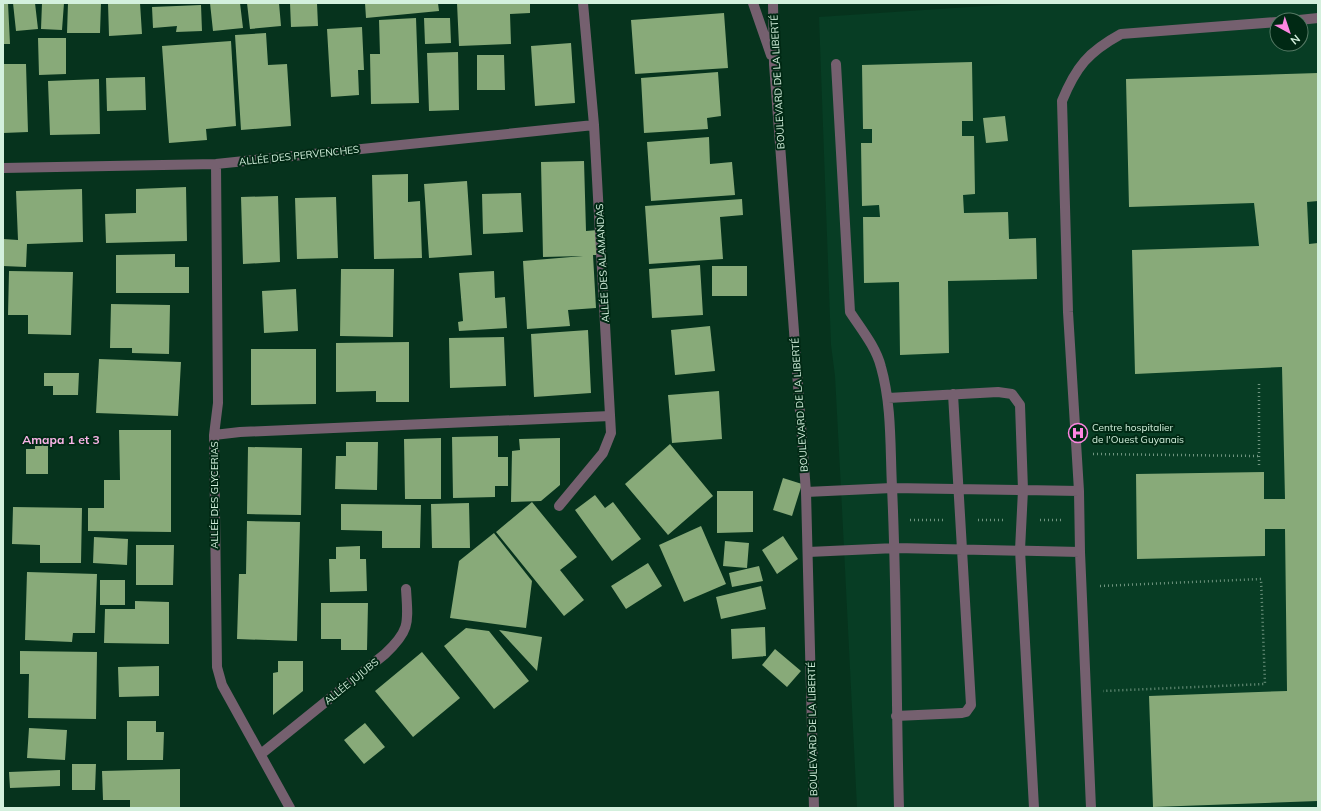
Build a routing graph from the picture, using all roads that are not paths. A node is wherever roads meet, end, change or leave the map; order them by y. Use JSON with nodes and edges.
{"nodes":[{"id":1,"x":583,"y":3,"type":"edge"},
{"id":2,"x":753,"y":3,"type":"edge"},
{"id":3,"x":773,"y":3,"type":"edge"},
{"id":4,"x":1269,"y":23,"type":"edge"},
{"id":5,"x":774,"y":64,"type":"junction"},
{"id":6,"x":836,"y":64,"type":"dead end"},
{"id":7,"x":594,"y":125,"type":"junction"},
{"id":8,"x":216,"y":164,"type":"junction"},
{"id":9,"x":3,"y":168,"type":"edge"},
{"id":10,"x":952,"y":394,"type":"junction"},
{"id":11,"x":888,"y":398,"type":"junction"},
{"id":12,"x":610,"y":416,"type":"junction"},
{"id":13,"x":214,"y":436,"type":"junction"},
{"id":14,"x":892,"y":488,"type":"junction"},
{"id":15,"x":958,"y":489,"type":"junction"},
{"id":16,"x":1023,"y":490,"type":"junction"},
{"id":17,"x":1079,"y":491,"type":"junction"},
{"id":18,"x":806,"y":492,"type":"junction"},
{"id":19,"x":559,"y":506,"type":"dead end"},
{"id":20,"x":896,"y":548,"type":"junction"},
{"id":21,"x":962,"y":549,"type":"junction"},
{"id":22,"x":1020,"y":550,"type":"junction"},
{"id":23,"x":808,"y":552,"type":"junction"},
{"id":24,"x":1080,"y":552,"type":"junction"},
{"id":25,"x":406,"y":589,"type":"dead end"},
{"id":26,"x":896,"y":716,"type":"junction"},
{"id":27,"x":261,"y":754,"type":"junction"},
{"id":28,"x":290,"y":808,"type":"edge"},
{"id":29,"x":814,"y":808,"type":"edge"},
{"id":30,"x":899,"y":808,"type":"edge"},
{"id":31,"x":1034,"y":808,"type":"edge"},
{"id":32,"x":1091,"y":808,"type":"edge"}],
"edges":[{"from":1,"to":7,"type":"street","name":"ALLÉE DES ALAMANDAS"},
{"from":2,"to":5,"type":"street"},
{"from":3,"to":5,"type":"street","name":"BOULEVARD DE LA LIBERTÉ"},
{"from":4,"to":17,"type":"street"},
{"from":5,"to":18,"type":"street","name":"BOULEVARD DE LA LIBERTÉ"},
{"from":6,"to":11,"type":"street"},
{"from":7,"to":8,"type":"street","name":"ALLÉE DES PERVENCHES"},
{"from":7,"to":12,"type":"street","name":"ALLÉE DES ALAMANDAS"},
{"from":8,"to":9,"type":"street","name":"ALLÉE DES PERVENCHES"},
{"from":8,"to":13,"type":"street","name":"ALLÉE DES GLYCERIAS"},
{"from":10,"to":11,"type":"street"},
{"from":10,"to":15,"type":"street"},
{"from":10,"to":16,"type":"street"},
{"from":11,"to":14,"type":"street"},
{"from":12,"to":13,"type":"street"},
{"from":12,"to":19,"type":"street","name":"ALLÉE DES ALAMANDAS"},
{"from":13,"to":27,"type":"street","name":"ALLÉE DES GLYCERIAS"},
{"from":14,"to":15,"type":"street"},
{"from":14,"to":18,"type":"street"},
{"from":14,"to":20,"type":"street"},
{"from":15,"to":16,"type":"street"},
{"from":15,"to":21,"type":"street"},
{"from":16,"to":17,"type":"street"},
{"from":16,"to":22,"type":"street"},
{"from":17,"to":24,"type":"street"},
{"from":18,"to":23,"type":"street","name":"BOULEVARD DE LA LIBERTÉ"},
{"from":20,"to":21,"type":"street"},
{"from":20,"to":23,"type":"street"},
{"from":20,"to":26,"type":"street"},
{"from":21,"to":22,"type":"street"},
{"from":21,"to":26,"type":"street"},
{"from":22,"to":24,"type":"street"},
{"from":22,"to":31,"type":"street"},
{"from":23,"to":29,"type":"street","name":"BOULEVARD DE LA LIBERTÉ"},
{"from":24,"to":32,"type":"street"},
{"from":25,"to":27,"type":"street","name":"ALLÉE JUJUBS"},
{"from":26,"to":30,"type":"street"},
{"from":27,"to":28,"type":"street","name":"ALLÉE DES GLYCERIAS"}]}
